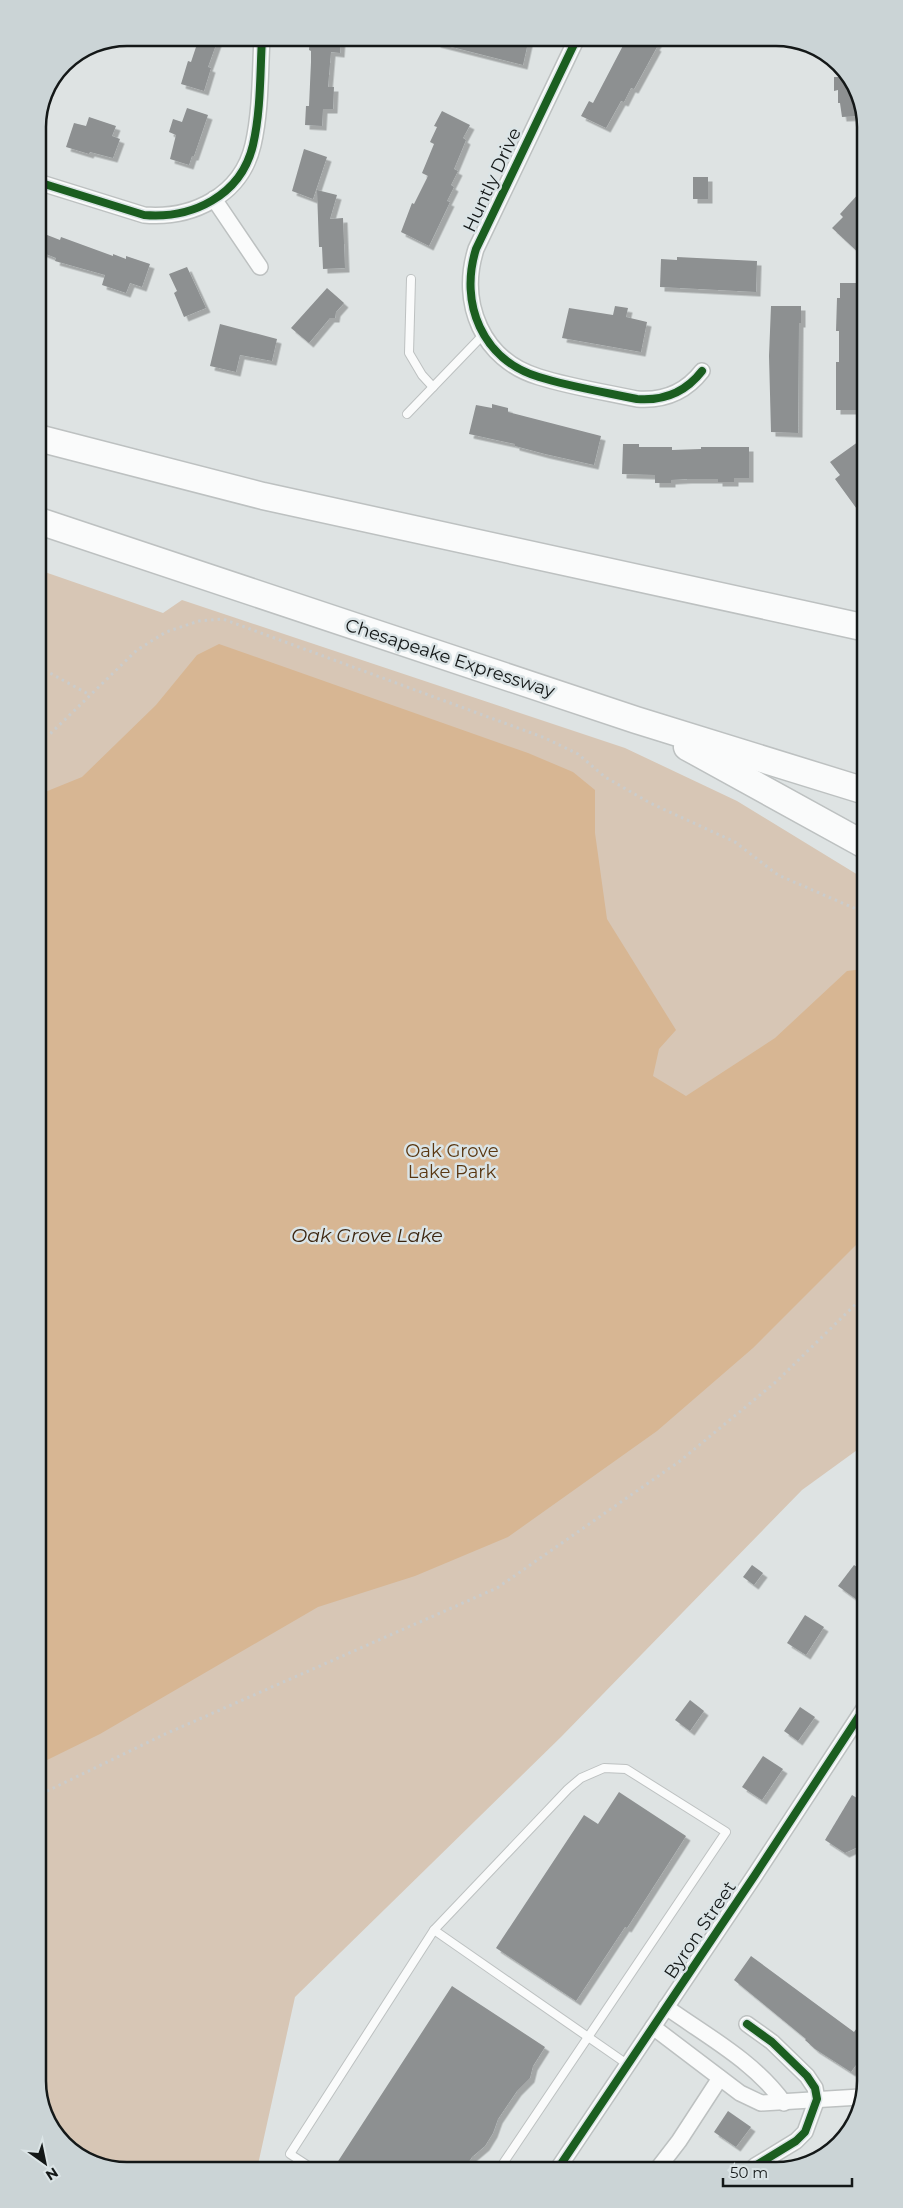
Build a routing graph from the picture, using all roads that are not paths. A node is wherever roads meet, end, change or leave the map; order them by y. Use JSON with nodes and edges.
{"nodes":[{"id":1,"x":262,"y":46,"type":"edge"},
{"id":2,"x":573,"y":46,"type":"edge"},
{"id":3,"x":46,"y":184,"type":"edge"},
{"id":4,"x":214,"y":199,"type":"junction"},
{"id":5,"x":260,"y":267,"type":"dead end"},
{"id":6,"x":411,"y":278,"type":"dead end"},
{"id":7,"x":486,"y":337,"type":"junction"},
{"id":8,"x":702,"y":371,"type":"dead end"},
{"id":9,"x":433,"y":388,"type":"junction"},
{"id":10,"x":407,"y":414,"type":"dead end"},
{"id":11,"x":46,"y":440,"type":"edge"},
{"id":12,"x":46,"y":523,"type":"edge"},
{"id":13,"x":857,"y":627,"type":"edge"},
{"id":14,"x":636,"y":720,"type":"junction"},
{"id":15,"x":857,"y":788,"type":"edge"},
{"id":16,"x":857,"y":841,"type":"edge"},
{"id":17,"x":857,"y":1719,"type":"edge"},
{"id":18,"x":434,"y":1930,"type":"junction"},
{"id":19,"x":666,"y":2007,"type":"junction"},
{"id":20,"x":747,"y":2024,"type":"dead end"},
{"id":21,"x":652,"y":2027,"type":"junction"},
{"id":22,"x":588,"y":2037,"type":"junction"},
{"id":23,"x":627,"y":2064,"type":"junction"},
{"id":24,"x":720,"y":2078,"type":"junction"},
{"id":25,"x":855,"y":2097,"type":"edge"},
{"id":26,"x":817,"y":2098,"type":"junction"},
{"id":27,"x":784,"y":2103,"type":"junction"},
{"id":28,"x":302,"y":2162,"type":"edge"},
{"id":29,"x":504,"y":2162,"type":"edge"},
{"id":30,"x":562,"y":2162,"type":"edge"},
{"id":31,"x":663,"y":2162,"type":"edge"},
{"id":32,"x":761,"y":2162,"type":"edge"}],
"edges":[{"from":1,"to":4,"type":"street"},
{"from":2,"to":7,"type":"street","name":"Huntly Drive"},
{"from":3,"to":4,"type":"street"},
{"from":4,"to":5,"type":"street"},
{"from":6,"to":9,"type":"lane"},
{"from":7,"to":8,"type":"street","name":"Huntly Drive"},
{"from":7,"to":9,"type":"lane"},
{"from":9,"to":10,"type":"lane"},
{"from":11,"to":13,"type":"highway"},
{"from":12,"to":14,"type":"highway","name":"Chesapeake Expressway"},
{"from":14,"to":15,"type":"highway","name":"Chesapeake Expressway"},
{"from":14,"to":16,"type":"highway"},
{"from":17,"to":19,"type":"street","name":"Byron Street"},
{"from":18,"to":22,"type":"lane"},
{"from":18,"to":22,"type":"lane"},
{"from":18,"to":28,"type":"lane"},
{"from":19,"to":21,"type":"street","name":"Byron Street"},
{"from":19,"to":27,"type":"street"},
{"from":20,"to":26,"type":"street"},
{"from":21,"to":23,"type":"street","name":"Byron Street"},
{"from":21,"to":24,"type":"street"},
{"from":22,"to":23,"type":"lane"},
{"from":22,"to":29,"type":"lane"},
{"from":23,"to":30,"type":"street","name":"Byron Street"},
{"from":24,"to":27,"type":"street"},
{"from":24,"to":31,"type":"street"},
{"from":25,"to":26,"type":"street"},
{"from":26,"to":27,"type":"street"},
{"from":26,"to":32,"type":"street"}]}
